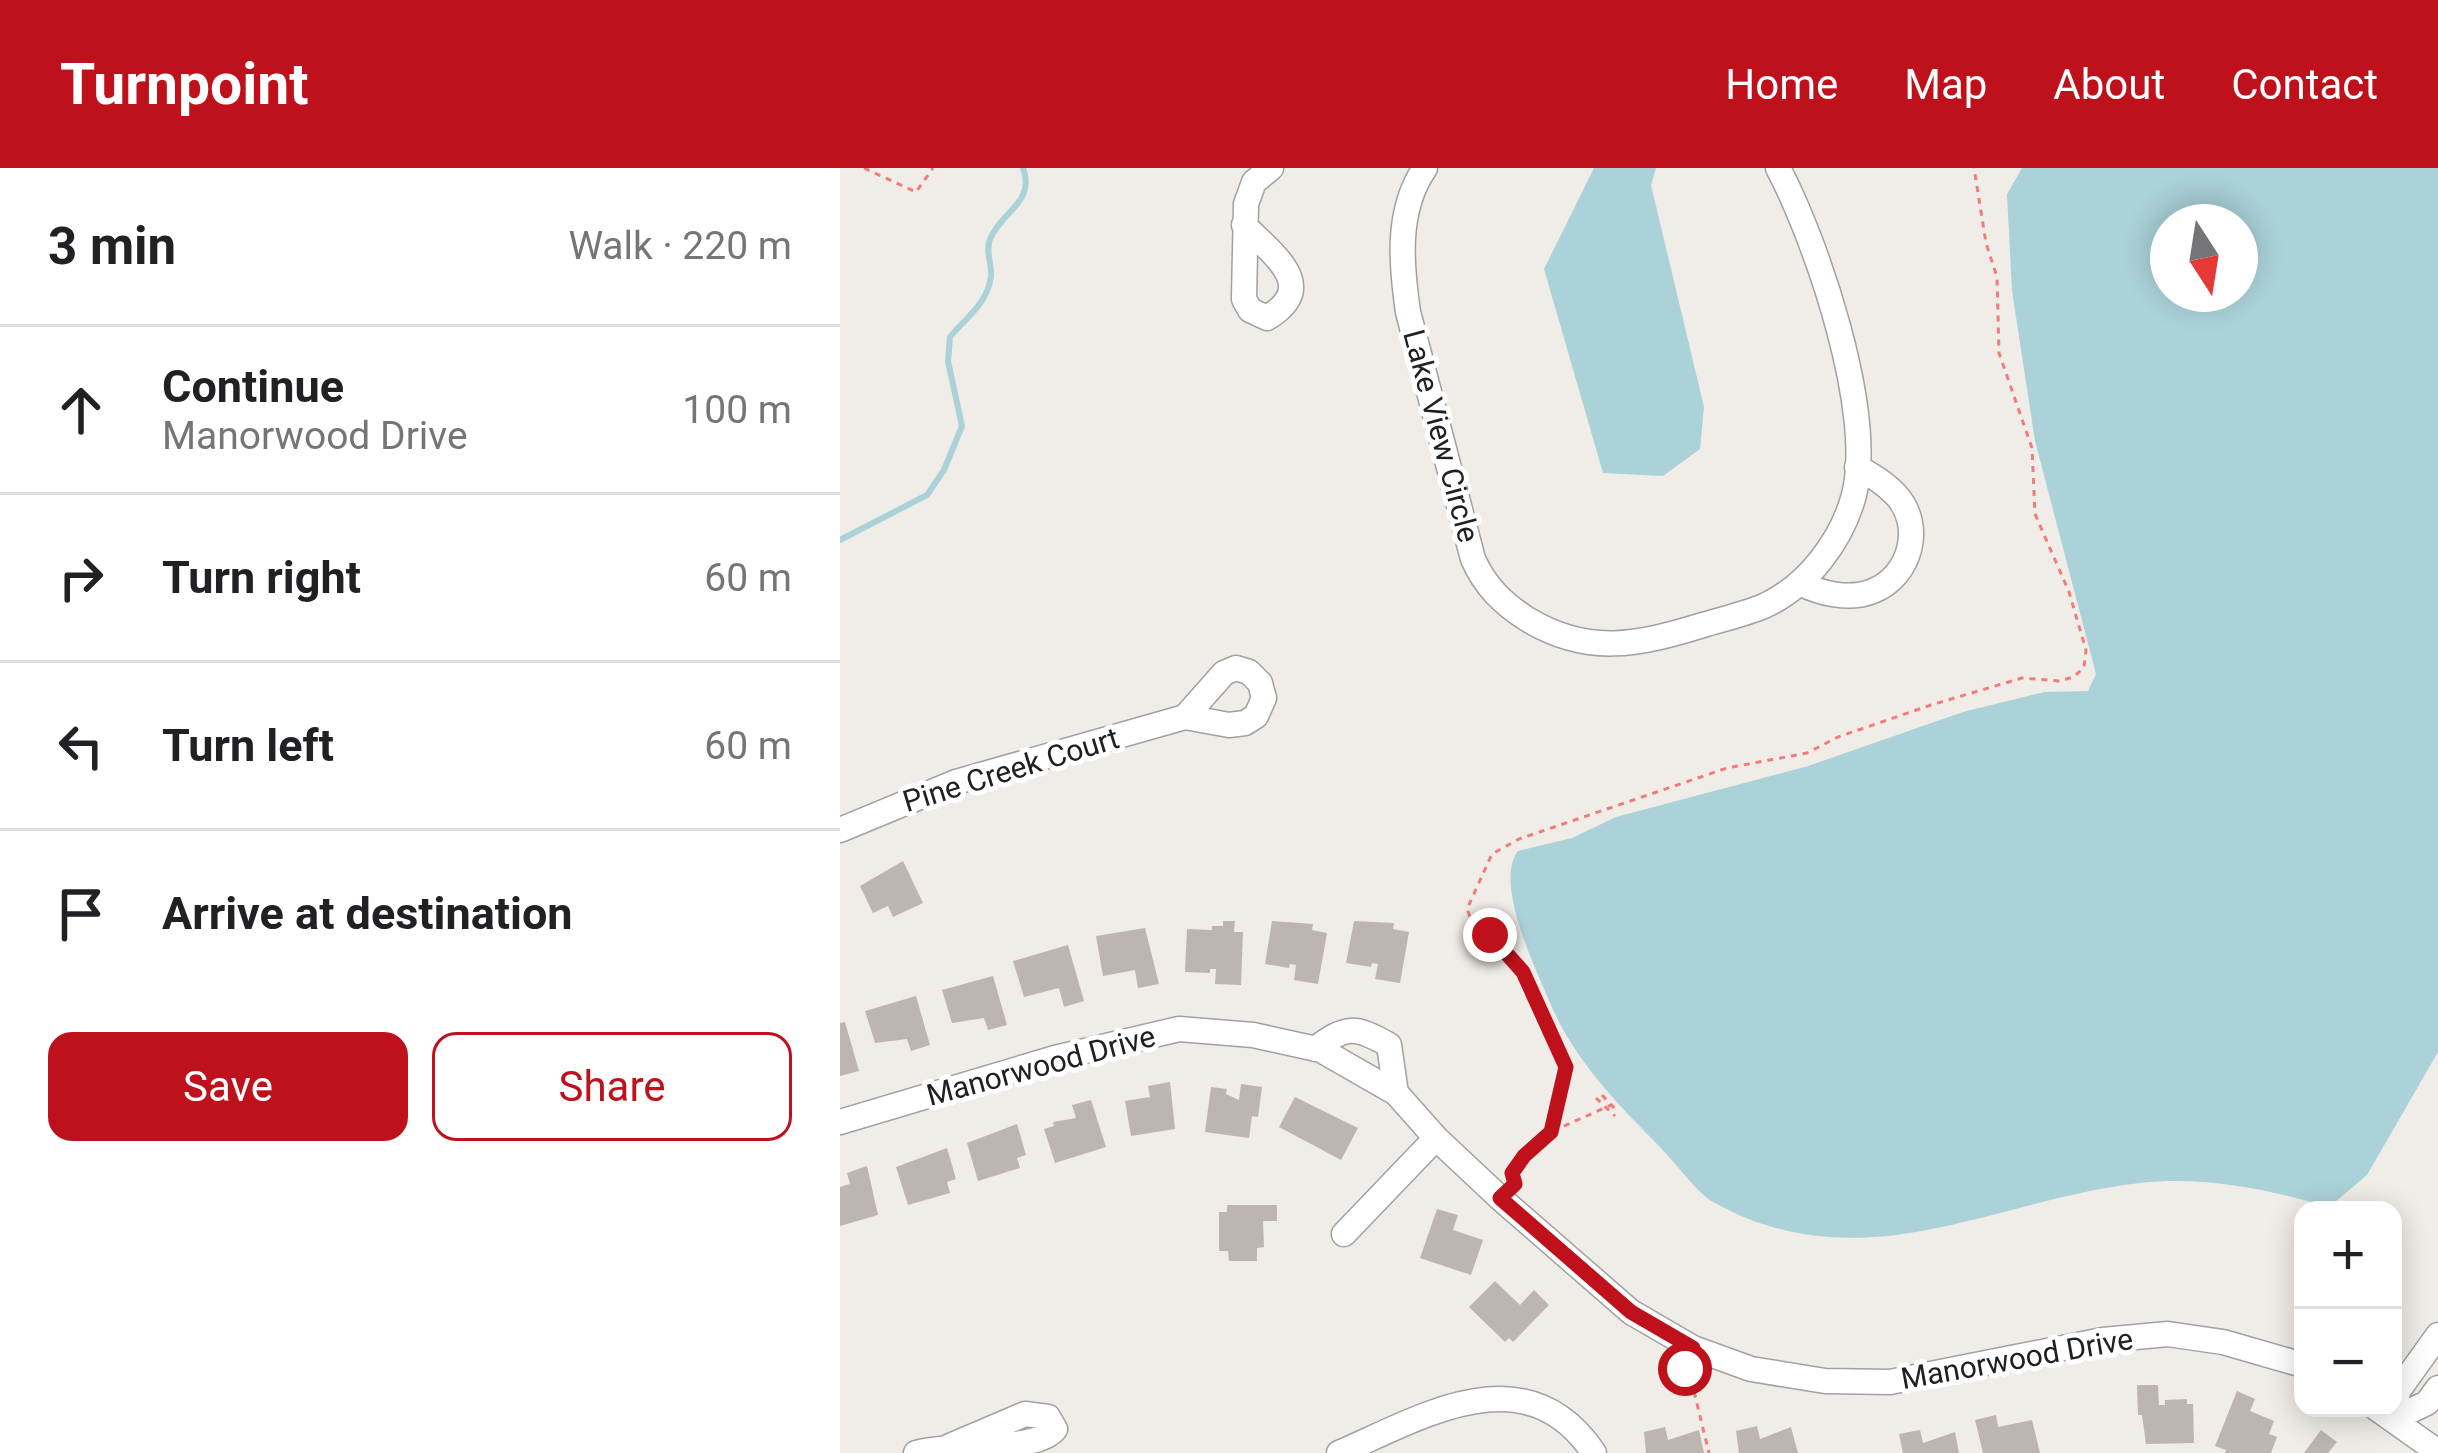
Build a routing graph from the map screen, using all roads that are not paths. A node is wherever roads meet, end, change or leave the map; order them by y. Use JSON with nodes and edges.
{"nodes":[{"id":1,"x":1271,"y":168,"type":"edge"},
{"id":2,"x":1778,"y":168,"type":"edge"},
{"id":3,"x":1419,"y":170,"type":"edge"},
{"id":4,"x":1244,"y":225,"type":"dead end"},
{"id":5,"x":1857,"y":467,"type":"junction"},
{"id":6,"x":1798,"y":583,"type":"junction"},
{"id":7,"x":1185,"y":717,"type":"dead end"},
{"id":8,"x":840,"y":830,"type":"edge"},
{"id":9,"x":1316,"y":1048,"type":"junction"},
{"id":10,"x":1396,"y":1093,"type":"junction"},
{"id":11,"x":840,"y":1121,"type":"edge"},
{"id":12,"x":1436,"y":1138,"type":"junction"},
{"id":13,"x":1345,"y":1234,"type":"dead end"},
{"id":14,"x":2438,"y":1335,"type":"edge"},
{"id":15,"x":2294,"y":1362,"type":"edge"},
{"id":16,"x":2402,"y":1385,"type":"edge"},
{"id":17,"x":2438,"y":1388,"type":"edge"},
{"id":18,"x":2402,"y":1409,"type":"edge"},
{"id":19,"x":2390,"y":1417,"type":"edge"},
{"id":20,"x":950,"y":1446,"type":"dead end"},
{"id":21,"x":2438,"y":1452,"type":"edge"},
{"id":22,"x":916,"y":1453,"type":"edge"},
{"id":23,"x":1339,"y":1453,"type":"edge"},
{"id":24,"x":1594,"y":1453,"type":"edge"}],
"edges":[{"from":1,"to":4,"type":"street"},
{"from":2,"to":5,"type":"street"},
{"from":3,"to":6,"type":"street","name":"Lake View Circle"},
{"from":5,"to":6,"type":"street","name":"Lake View Circle"},
{"from":5,"to":6,"type":"street"},
{"from":7,"to":8,"type":"street","name":"Pine Creek Court"},
{"from":9,"to":10,"type":"street","name":"Manorwood Drive"},
{"from":9,"to":10,"type":"street","name":"Manorwood Drive"},
{"from":9,"to":11,"type":"street","name":"Manorwood Drive"},
{"from":10,"to":12,"type":"street","name":"Manorwood Drive"},
{"from":12,"to":13,"type":"street"},
{"from":12,"to":15,"type":"street","name":"Manorwood Drive"},
{"from":14,"to":16,"type":"street"},
{"from":17,"to":18,"type":"street"},
{"from":19,"to":21,"type":"street"},
{"from":20,"to":22,"type":"street"},
{"from":23,"to":24,"type":"street"}]}
